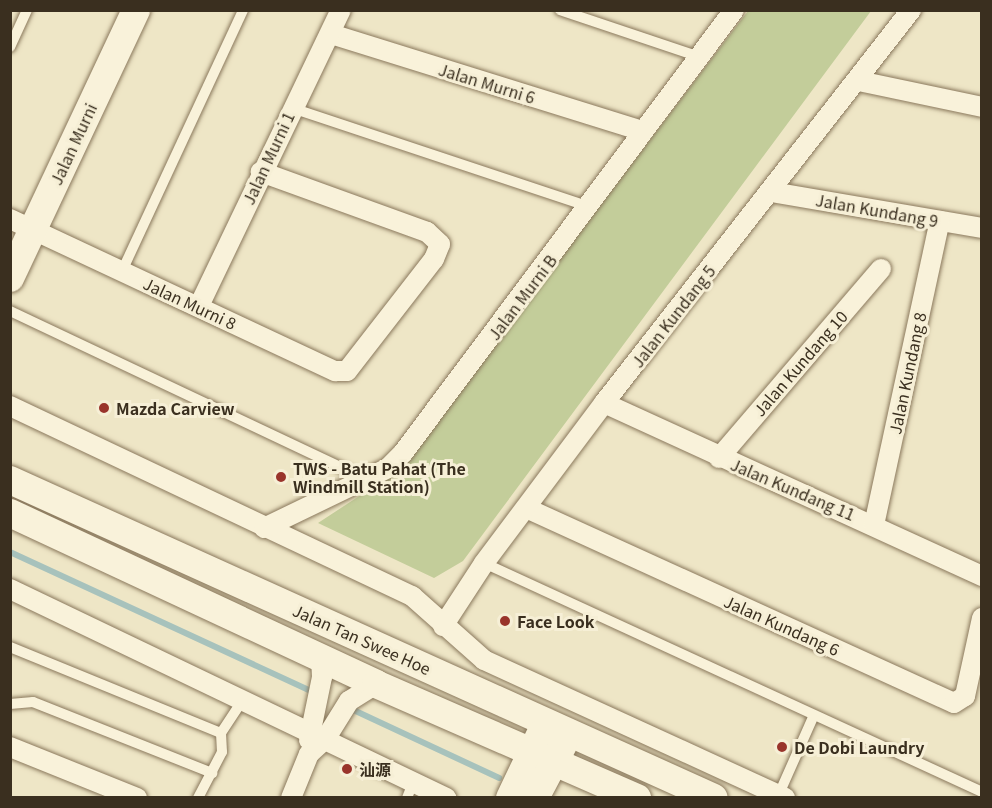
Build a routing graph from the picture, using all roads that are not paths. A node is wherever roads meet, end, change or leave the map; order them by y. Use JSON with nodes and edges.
{"nodes":[{"id":1,"x":27,"y":10,"type":"edge"},
{"id":2,"x":136,"y":10,"type":"edge"},
{"id":3,"x":243,"y":10,"type":"edge"},
{"id":4,"x":341,"y":10,"type":"edge"},
{"id":5,"x":560,"y":10,"type":"edge"},
{"id":6,"x":734,"y":10,"type":"edge"},
{"id":7,"x":910,"y":10,"type":"edge"},
{"id":8,"x":332,"y":34,"type":"junction"},
{"id":9,"x":10,"y":47,"type":"edge"},
{"id":10,"x":700,"y":57,"type":"junction"},
{"id":11,"x":859,"y":81,"type":"junction"},
{"id":12,"x":981,"y":107,"type":"edge"},
{"id":13,"x":291,"y":108,"type":"junction"},
{"id":14,"x":643,"y":131,"type":"junction"},
{"id":15,"x":261,"y":172,"type":"junction"},
{"id":16,"x":772,"y":192,"type":"junction"},
{"id":17,"x":591,"y":207,"type":"junction"},
{"id":18,"x":940,"y":221,"type":"junction"},
{"id":19,"x":22,"y":225,"type":"edge"},
{"id":20,"x":981,"y":228,"type":"edge"},
{"id":21,"x":881,"y":269,"type":"dead end"},
{"id":22,"x":122,"y":271,"type":"junction"},
{"id":23,"x":10,"y":278,"type":"edge"},
{"id":24,"x":199,"y":306,"type":"junction"},
{"id":25,"x":10,"y":311,"type":"edge"},
{"id":26,"x":604,"y":403,"type":"junction"},
{"id":27,"x":10,"y":406,"type":"edge"},
{"id":28,"x":719,"y":458,"type":"junction"},
{"id":29,"x":10,"y":480,"type":"edge"},
{"id":30,"x":367,"y":480,"type":"junction"},
{"id":31,"x":526,"y":508,"type":"junction"},
{"id":32,"x":10,"y":513,"type":"edge"},
{"id":33,"x":874,"y":525,"type":"junction"},
{"id":34,"x":264,"y":528,"type":"junction"},
{"id":35,"x":484,"y":563,"type":"junction"},
{"id":36,"x":981,"y":576,"type":"edge"},
{"id":37,"x":10,"y":589,"type":"edge"},
{"id":38,"x":981,"y":618,"type":"edge"},
{"id":39,"x":443,"y":626,"type":"junction"},
{"id":40,"x":10,"y":647,"type":"edge"},
{"id":41,"x":321,"y":657,"type":"junction"},
{"id":42,"x":376,"y":684,"type":"junction"},
{"id":43,"x":244,"y":697,"type":"junction"},
{"id":44,"x":10,"y":704,"type":"edge"},
{"id":45,"x":814,"y":715,"type":"junction"},
{"id":46,"x":545,"y":722,"type":"junction"},
{"id":47,"x":308,"y":728,"type":"junction"},
{"id":48,"x":221,"y":733,"type":"junction"},
{"id":49,"x":487,"y":733,"type":"junction"},
{"id":50,"x":571,"y":733,"type":"junction"},
{"id":51,"x":326,"y":738,"type":"junction"},
{"id":52,"x":13,"y":747,"type":"edge"},
{"id":53,"x":309,"y":754,"type":"junction"},
{"id":54,"x":543,"y":757,"type":"junction"},
{"id":55,"x":212,"y":773,"type":"junction"},
{"id":56,"x":410,"y":789,"type":"edge"},
{"id":57,"x":624,"y":792,"type":"edge"},
{"id":58,"x":981,"y":792,"type":"edge"},
{"id":59,"x":782,"y":796,"type":"edge"},
{"id":60,"x":136,"y":798,"type":"edge"},
{"id":61,"x":198,"y":798,"type":"edge"},
{"id":62,"x":291,"y":798,"type":"edge"},
{"id":63,"x":447,"y":798,"type":"edge"},
{"id":64,"x":505,"y":798,"type":"edge"},
{"id":65,"x":510,"y":798,"type":"edge"},
{"id":66,"x":535,"y":798,"type":"edge"},
{"id":67,"x":543,"y":798,"type":"edge"},
{"id":68,"x":714,"y":798,"type":"edge"}],
"edges":[{"from":1,"to":9,"type":"lane"},
{"from":2,"to":19,"type":"main road","name":"Jalan Murni"},
{"from":3,"to":22,"type":"lane"},
{"from":4,"to":8,"type":"street","name":"Jalan Murni 1"},
{"from":5,"to":10,"type":"lane"},
{"from":6,"to":10,"type":"street","name":"Jalan Murni B"},
{"from":7,"to":11,"type":"street","name":"Jalan Kundang 5"},
{"from":8,"to":13,"type":"street","name":"Jalan Murni 1"},
{"from":8,"to":14,"type":"street","name":"Jalan Murni 6"},
{"from":10,"to":14,"type":"street","name":"Jalan Murni B"},
{"from":11,"to":12,"type":"street"},
{"from":11,"to":16,"type":"street","name":"Jalan Kundang 5"},
{"from":13,"to":15,"type":"street","name":"Jalan Murni 1"},
{"from":13,"to":17,"type":"lane"},
{"from":14,"to":17,"type":"street","name":"Jalan Murni B"},
{"from":15,"to":24,"type":"street","name":"Jalan Murni 1"},
{"from":15,"to":24,"type":"street","name":"Jalan Murni 8"},
{"from":16,"to":18,"type":"street","name":"Jalan Kundang 9"},
{"from":16,"to":26,"type":"street","name":"Jalan Kundang 5"},
{"from":17,"to":30,"type":"street","name":"Jalan Murni B"},
{"from":18,"to":20,"type":"street","name":"Jalan Kundang 9"},
{"from":18,"to":33,"type":"street","name":"Jalan Kundang 8"},
{"from":19,"to":22,"type":"street","name":"Jalan Murni 8"},
{"from":19,"to":23,"type":"main road","name":"Jalan Murni"},
{"from":21,"to":28,"type":"street","name":"Jalan Kundang 10"},
{"from":22,"to":24,"type":"street","name":"Jalan Murni 8"},
{"from":25,"to":30,"type":"lane"},
{"from":26,"to":28,"type":"street","name":"Jalan Kundang 11"},
{"from":26,"to":31,"type":"street","name":"Jalan Kundang 5"},
{"from":27,"to":34,"type":"street"},
{"from":28,"to":33,"type":"street","name":"Jalan Kundang 11"},
{"from":29,"to":46,"type":"main road","name":"Jalan Tan Swee Hoe"},
{"from":30,"to":34,"type":"street","name":"Jalan Murni B"},
{"from":31,"to":35,"type":"street","name":"Jalan Kundang 5"},
{"from":31,"to":38,"type":"street","name":"Jalan Kundang 6"},
{"from":32,"to":41,"type":"main road","name":"Jalan Tan Swee Hoe"},
{"from":33,"to":36,"type":"street","name":"Jalan Kundang 11"},
{"from":34,"to":39,"type":"street"},
{"from":35,"to":39,"type":"street","name":"Jalan Kundang 5"},
{"from":35,"to":45,"type":"lane"},
{"from":37,"to":43,"type":"street"},
{"from":39,"to":59,"type":"street"},
{"from":40,"to":48,"type":"lane"},
{"from":41,"to":42,"type":"main road","name":"Jalan Tan Swee Hoe"},
{"from":41,"to":47,"type":"street"},
{"from":42,"to":49,"type":"main road","name":"Jalan Tan Swee Hoe"},
{"from":42,"to":51,"type":"street"},
{"from":43,"to":47,"type":"street"},
{"from":43,"to":48,"type":"lane"},
{"from":44,"to":55,"type":"lane"},
{"from":45,"to":58,"type":"lane"},
{"from":45,"to":59,"type":"lane"},
{"from":46,"to":50,"type":"main road","name":"Jalan Tan Swee Hoe"},
{"from":46,"to":54,"type":"main road"},
{"from":47,"to":51,"type":"street"},
{"from":47,"to":53,"type":"street"},
{"from":48,"to":55,"type":"lane"},
{"from":49,"to":54,"type":"main road","name":"Jalan Tan Swee Hoe"},
{"from":49,"to":64,"type":"main road"},
{"from":50,"to":54,"type":"main road"},
{"from":50,"to":68,"type":"main road","name":"Jalan Tan Swee Hoe"},
{"from":51,"to":53,"type":"street"},
{"from":51,"to":56,"type":"street"},
{"from":52,"to":60,"type":"street"},
{"from":53,"to":62,"type":"street"},
{"from":54,"to":57,"type":"main road","name":"Jalan Tan Swee Hoe"},
{"from":54,"to":65,"type":"main road"},
{"from":54,"to":66,"type":"main road"},
{"from":55,"to":61,"type":"lane"},
{"from":56,"to":63,"type":"street"},
{"from":57,"to":67,"type":"main road"}]}
